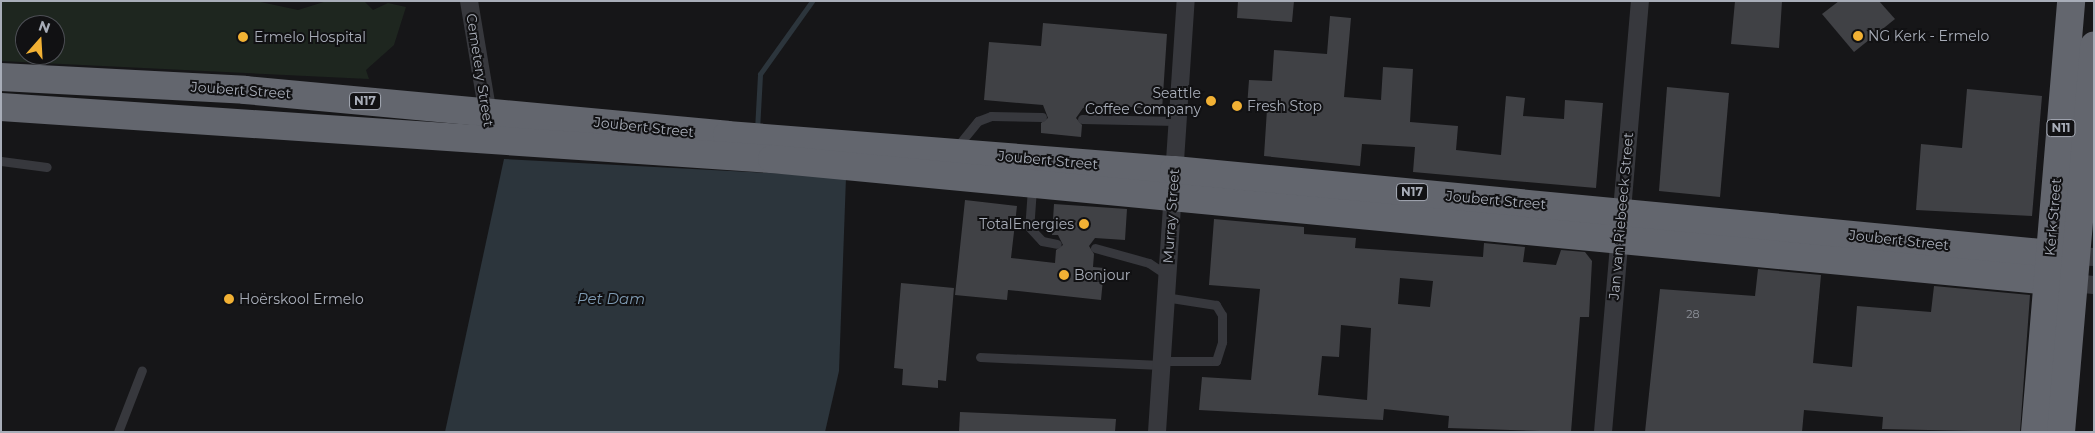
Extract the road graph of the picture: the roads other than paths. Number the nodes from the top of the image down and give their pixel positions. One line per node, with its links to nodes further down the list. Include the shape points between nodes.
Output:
1 (469, 1): 8 (street, Cemetery Street)
2 (1186, 1): 11 (street, Murray Street)
3 (1640, 1): 21 (street, Jan van Riebeeck Street)
4 (2071, 1): 25 (highway, Kerk Street / N11)
5 (2094, 45): 25 (highway, Kerk Street / N11)
6 (1, 77): 8 (highway, Joubert Street / N17, via 245,90)
7 (1, 107): 12 (highway, Joubert Street / N17)
8 (489, 112): 12 (street, Cemetery Street); 13 (highway, Joubert Street / N17)
9 (1042, 116): 15 (lane, via 991,116 978,122)
10 (1082, 119): 11 (lane)
11 (1176, 120): 18 (street, Murray Street)
12 (490, 140): 13 (highway, Joubert Street / N17)
13 (725, 145): 14 (highway, Joubert Street / N17)
14 (773, 148): 15 (highway, Joubert Street / N17); 19 (highway, Joubert Street / N17)
15 (953, 152): 18 (highway, Joubert Street / N17)
16 (1, 161): 17 (lane)
17 (47, 166)
18 (1174, 170): 20 (street, Murray Street); 21 (highway, Joubert Street / N17)
19 (1032, 185): 20 (highway, Joubert Street / N17); 23 (lane, via 1029,227 1042,240)
20 (1171, 199): 22 (highway, Joubert Street / N17); 26 (street, Murray Street)
21 (1620, 212): 22 (street, Jan van Riebeeck Street); 25 (highway, Joubert Street / N17)
22 (1619, 241): 25 (highway, Joubert Street / N17); 33 (street, Jan van Riebeeck Street)
23 (1057, 244)
24 (1095, 248): 26 (lane, via 1149,263)
25 (2072, 269): 34 (highway, Kerk Street / N11); 35 (highway, Kerk Street / N11)
26 (1167, 275): 27 (street, Murray Street)
27 (1166, 297): 29 (street, Murray Street); 29 (lane, via 1216,305 1222,315 1222,342 1216,361)
28 (980, 357): 29 (lane)
29 (1162, 363): 32 (street, Murray Street)
30 (142, 370): 31 (lane)
31 (118, 432)
32 (1157, 432)
33 (1603, 432)
34 (2035, 432)
35 (2061, 432)

